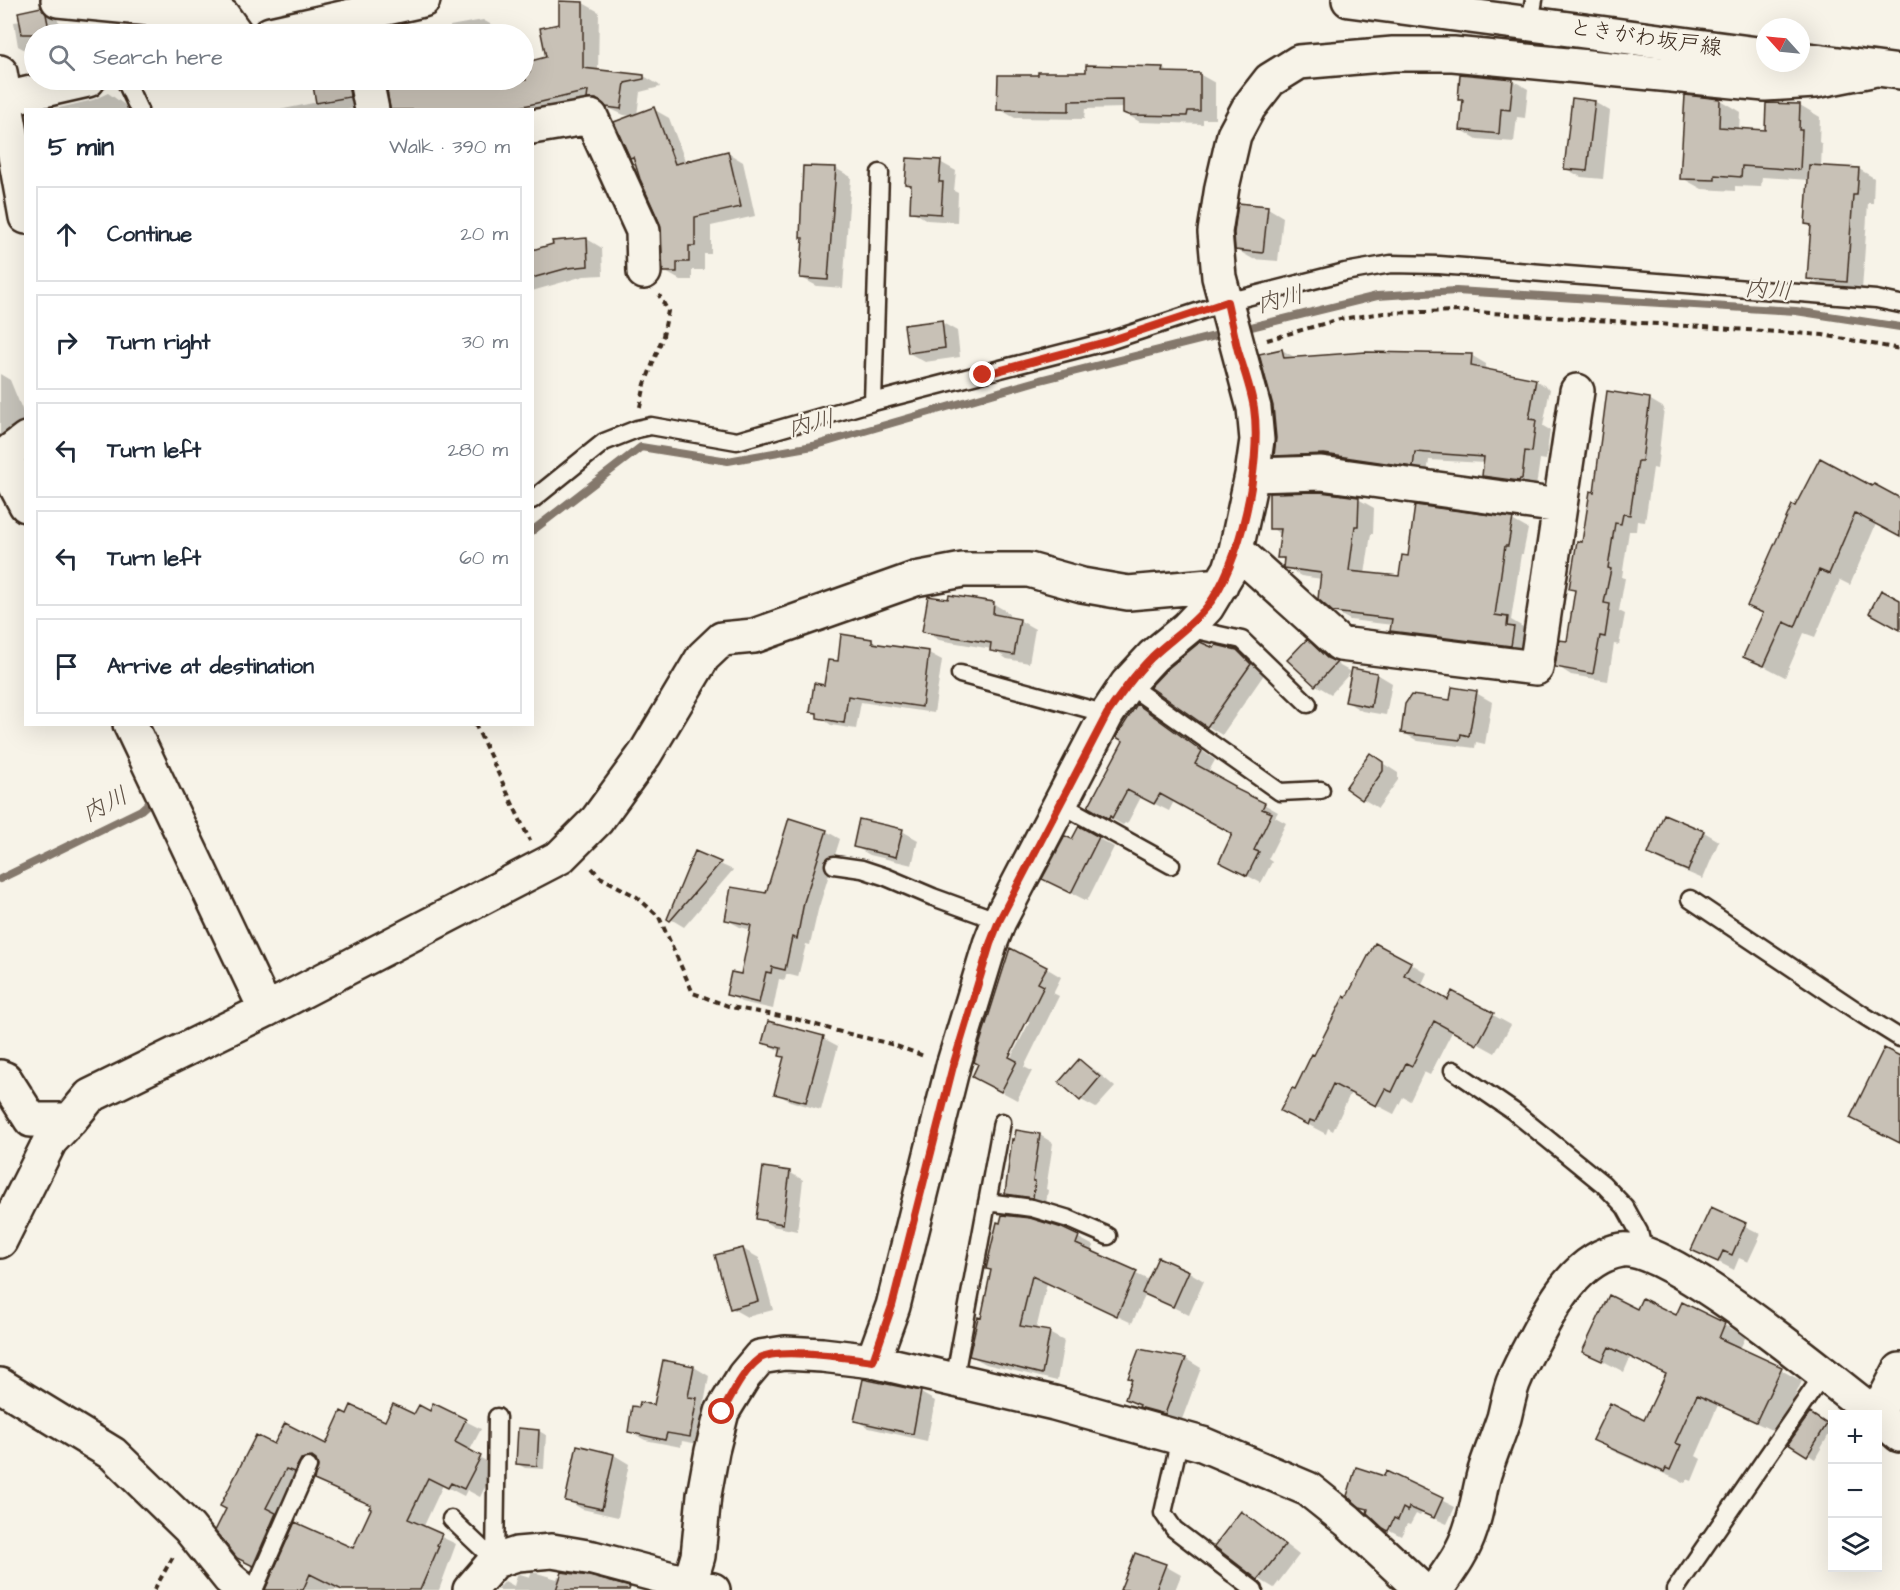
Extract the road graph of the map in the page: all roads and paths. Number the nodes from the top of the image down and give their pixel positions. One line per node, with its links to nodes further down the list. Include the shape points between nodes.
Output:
1 (58, 0): 5 (street, via 223,16)
2 (423, 0): 6 (street)
3 (1348, 0): 4 (street, ときがわ坂戸線)
4 (1532, 11): 7 (street, ときがわ坂戸線)
5 (229, 24)
6 (358, 24)
7 (1756, 52)
8 (1810, 60): 9 (street)
9 (1887, 71): 20 (street, via 1765,84 1453,54 1393,54 1299,62 1270,80 1234,135 1215,232 1219,277)
10 (24, 87): 11 (street)
11 (1, 90): 18 (street)
12 (130, 90): 14 (lane)
13 (368, 90): 15 (street)
14 (138, 108)
15 (372, 108)
16 (534, 127): 19 (street, via 591,117 643,231)
17 (880, 173): 25 (lane)
18 (24, 207)
19 (644, 272): 26 (path, via 668,311 645,384)
20 (1227, 302): 21 (lane, via 1346,272 1400,264 1876,299); 22 (street); 25 (lane, via 1109,341)
21 (1900, 304)
22 (1238, 349): 23 (path, via 1340,319 1384,313 1461,311 1823,335); 28 (street, via 1254,408 1257,440)
23 (1900, 349)
24 (1577, 391): 31 (street)
25 (873, 402): 26 (lane, via 737,441 651,426)
26 (637, 429): 29 (lane, via 604,442)
27 (24, 441): 30 (street, via 9,452 9,473)
28 (1252, 475): 31 (street, via 1321,473); 32 (street)
29 (534, 498)
30 (24, 501)
31 (1560, 506): 32 (street, via 1536,668 1340,644)
32 (1236, 550): 33 (street)
33 (1221, 585): 34 (street); 43 (street, via 1128,593 1029,570 963,570 915,579 754,636 722,639 703,657 645,754 597,820)
34 (1187, 628): 36 (street); 37 (lane, via 1242,640)
35 (960, 674): 38 (lane)
36 (1127, 684): 38 (street); 41 (lane, via 1280,792)
37 (1308, 704)
38 (1107, 714): 42 (street)
39 (131, 726): 49 (street)
40 (476, 726): 46 (path)
41 (1322, 790)
42 (1059, 803): 45 (lane); 48 (street)
43 (572, 846): 46 (street); 51 (path, via 600,877 637,897 659,917 693,993 731,1007 796,1018 891,1044)
44 (834, 865): 48 (lane, via 886,877)
45 (1171, 865)
46 (542, 866): 49 (street)
47 (1690, 899): 50 (lane)
48 (999, 921): 51 (street)
49 (266, 1010): 54 (street, via 90,1096)
50 (1900, 1038)
51 (953, 1066): 60 (street, via 892,1306)
52 (1453, 1070): 59 (lane, via 1513,1111 1603,1184 1625,1207 1639,1232)
53 (0, 1077): 54 (street, via 31,1120)
54 (70, 1120): 58 (street, via 50,1141)
55 (1002, 1122): 56 (lane)
56 (987, 1202): 57 (lane, via 1032,1208); 63 (lane)
57 (1108, 1236)
58 (0, 1241)
59 (1644, 1252): 62 (street, via 1743,1311); 80 (street, via 1623,1250 1597,1259 1565,1288 1552,1307 1514,1382 1470,1532 1456,1562)
60 (873, 1361): 63 (street); 74 (street, via 785,1353 760,1357 744,1376 722,1412 712,1451 704,1495)
61 (1900, 1370): 66 (street)
62 (1823, 1375): 65 (street); 81 (lane)
63 (954, 1381): 70 (street)
64 (0, 1385): 75 (street, via 113,1454 189,1528)
65 (1870, 1410)
66 (1880, 1410)
67 (497, 1417): 73 (lane)
68 (1882, 1419): 69 (street)
69 (1900, 1435)
70 (1180, 1438): 78 (lane, via 1163,1513 1174,1529); 79 (street, via 1308,1490 1348,1521)
71 (308, 1467): 76 (lane)
72 (451, 1518): 73 (lane)
73 (495, 1560): 74 (street, via 552,1551); 77 (street)
74 (697, 1588)
75 (243, 1590)
76 (254, 1590)
77 (470, 1590)
78 (1254, 1590)
79 (1422, 1590)
80 (1436, 1590)
81 (1675, 1590)

